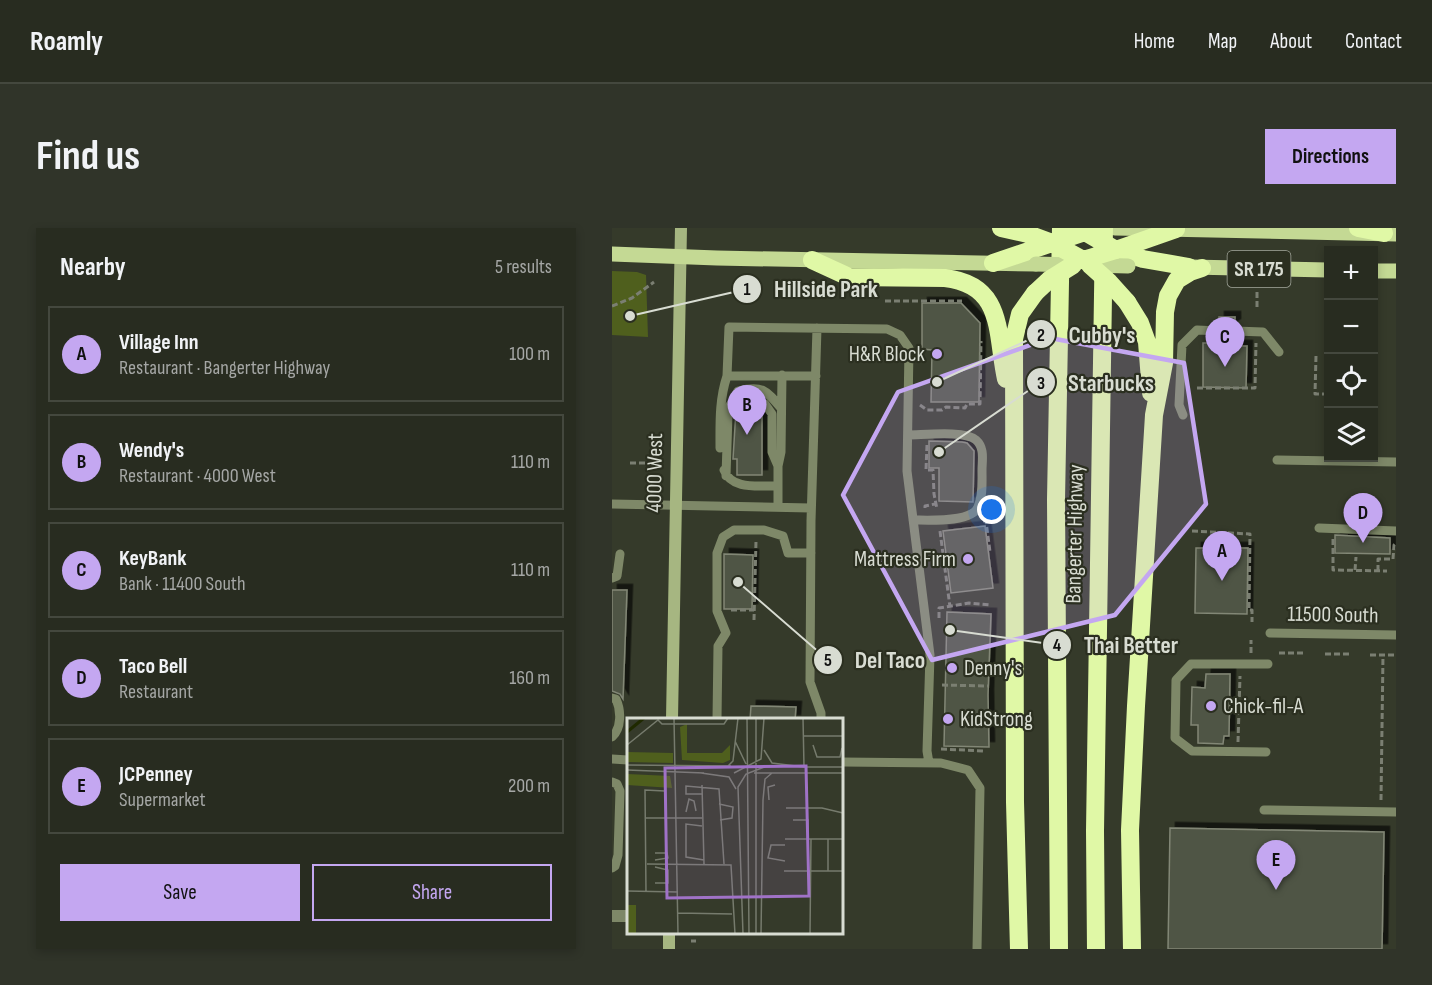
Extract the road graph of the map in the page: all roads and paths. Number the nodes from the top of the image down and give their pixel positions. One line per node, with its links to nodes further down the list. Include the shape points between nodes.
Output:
1 (681, 228): 12 (main road, 4000 West)
2 (1001, 228): 9 (highway)
3 (1104, 228): 125 (highway, Bangerter Highway)
4 (1115, 228): 10 (main road)
5 (1358, 228): 8 (highway)
6 (1086, 229): 9 (highway, bridge); 10 (highway, bridge)
7 (1176, 229): 8 (main road, SR 175); 10 (highway)
8 (1388, 232)
9 (1050, 236): 13 (highway); 16 (highway, bridge); 124 (highway, Bangerter Highway)
10 (1125, 249): 16 (highway, bridge); 17 (highway, via 1159,263)
11 (612, 254): 12 (main road)
12 (680, 257): 14 (main road); 59 (main road, 4000 West)
13 (1028, 259): 15 (highway); 16 (main road, bridge)
14 (812, 260): 15 (main road); 47 (highway, via 849,277 957,280 977,289 998,320)
15 (993, 263)
16 (1082, 263): 45 (highway, bridge, via 1109,282 1140,323 1147,342); 47 (highway, bridge, via 1035,292 1020,314)
17 (1196, 268): 18 (main road, SR 175); 45 (highway, via 1177,280 1168,297 1164,363)
18 (1324, 270)
19 (1378, 271): 20 (main road)
20 (1396, 271)
21 (654, 282): 26 (path)
22 (1257, 290): 27 (path)
23 (906, 291): 25 (path)
24 (885, 301): 25 (path)
25 (905, 301): 28 (path, via 963,301)
26 (612, 306)
27 (1257, 307)
28 (969, 308)
29 (817, 328): 37 (lane, via 729,327); 38 (lane); 49 (lane, via 886,329 900,335 909,348)
30 (982, 331): 44 (path, via 980,404)
31 (1219, 331): 46 (lane, via 1197,330 1182,345 1179,405)
32 (1235, 331): 34 (lane, via 1263,332)
33 (1256, 344): 39 (path, via 1255,388)
34 (1279, 352)
35 (1316, 356): 40 (path, via 1315,394)
36 (782, 375): 37 (lane); 38 (lane); 43 (lane)
37 (728, 376): 56 (lane, via 720,409 720,462)
38 (816, 376): 61 (lane)
39 (1197, 388)
40 (1324, 394)
41 (919, 404): 44 (path)
42 (730, 405): 43 (lane, via 738,391 754,387 769,394); 55 (lane, via 740,399 765,404 772,414 772,452); 56 (lane)
43 (781, 408): 55 (lane)
44 (932, 410): 48 (path)
45 (1154, 415): 126 (highway, via 1131,818)
46 (1183, 415)
47 (1014, 418): 123 (highway)
48 (932, 420)
49 (908, 435): 63 (lane, via 907,471); 63 (lane, via 966,435 983,448 978,510 969,516)
50 (927, 440): 62 (path, via 927,470 933,470 936,509)
51 (1277, 460): 52 (lane)
52 (1396, 462)
53 (630, 463): 54 (path)
54 (647, 464)
55 (778, 466): 57 (lane)
56 (726, 476): 57 (lane, via 734,483)
57 (778, 486): 60 (lane)
58 (612, 504): 59 (lane)
59 (676, 505): 60 (lane); 103 (main road, 4000 West)
60 (778, 507): 61 (lane)
61 (811, 508): 73 (lane)
62 (947, 509)
63 (913, 520): 114 (lane, via 930,655)
64 (975, 522): 72 (path, via 986,521)
65 (940, 526): 81 (path)
66 (1319, 528): 68 (lane)
67 (1192, 531): 86 (path, via 1250,534)
68 (1396, 531)
69 (1334, 533): 76 (path, via 1333,570)
70 (762, 540): 83 (path, via 755,541)
71 (1396, 543): 77 (path, via 1393,559 1378,559)
72 (990, 552)
73 (811, 553): 104 (lane, via 788,553 783,536 764,530 734,530 723,537 717,553 717,611 726,633 718,646); 105 (lane, via 810,682)
74 (621, 554): 79 (lane, via 617,576)
75 (1356, 557): 76 (path)
76 (1355, 570): 77 (path)
77 (1378, 571): 78 (path)
78 (1387, 571)
79 (612, 578)
80 (992, 605): 81 (path)
81 (950, 606): 85 (path, via 939,608)
82 (731, 610): 83 (path)
83 (754, 610): 84 (path)
84 (754, 620)
85 (940, 620)
86 (1252, 622)
87 (1270, 633): 88 (lane, 11500 South)
88 (1396, 635)
89 (1251, 640): 96 (path)
90 (1279, 653): 91 (path)
91 (1304, 653)
92 (1325, 654): 93 (path)
93 (1350, 654)
94 (1370, 655): 95 (path)
95 (1383, 655): 97 (path); 116 (path)
96 (1251, 656)
97 (1396, 656)
98 (1268, 664): 110 (lane, via 1191,664 1176,680 1175,738 1192,751)
99 (1240, 669): 107 (path)
100 (940, 685): 101 (path)
101 (988, 686)
102 (612, 698): 106 (lane, via 619,705 619,726)
103 (672, 718)
104 (717, 718)
105 (821, 718)
106 (612, 737)
107 (1238, 743)
108 (938, 749): 109 (path)
109 (985, 751)
110 (1266, 752)
111 (612, 759): 112 (lane)
112 (627, 760)
113 (843, 762): 114 (lane)
114 (929, 763): 122 (lane, via 968,770 980,788)
115 (612, 782): 119 (lane, via 618,784 620,791 618,855)
116 (1381, 800)
117 (1264, 810): 118 (lane)
118 (1396, 812)
119 (612, 868)
120 (691, 941): 121 (path)
121 (696, 941)
122 (976, 949)
123 (1019, 949)
124 (1059, 949)
125 (1096, 949)
126 (1132, 949)

